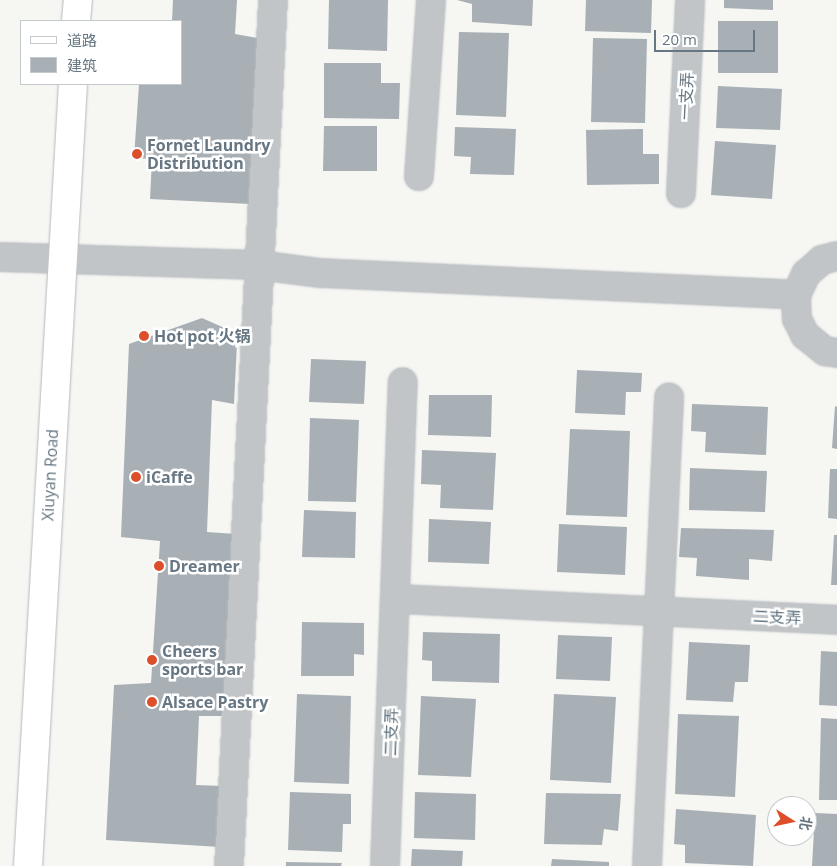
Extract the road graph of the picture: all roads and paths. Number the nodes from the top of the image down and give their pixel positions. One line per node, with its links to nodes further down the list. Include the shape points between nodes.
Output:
1 (78, 0): 5 (main road)
2 (273, 0): 12 (street)
3 (431, 0): 7 (street)
4 (690, 0): 8 (street, 一支弄)
5 (76, 20)
6 (73, 85): 11 (main road, Xiuyan Road)
7 (420, 176)
8 (681, 193)
9 (837, 256): 13 (street, via 822,260 806,274)
10 (0, 257): 11 (street)
11 (62, 260): 12 (street); 20 (main road, Xiuyan Road)
12 (258, 265): 13 (street, via 320,273); 21 (street)
13 (796, 295): 14 (street, via 798,319 806,335 825,351)
14 (837, 353)
15 (403, 382): 17 (street, 二支弄)
16 (669, 398): 18 (street)
17 (397, 599): 18 (street, 二支弄); 22 (street, 二支弄)
18 (658, 610): 19 (street, 二支弄); 23 (street)
19 (837, 620)
20 (28, 866)
21 (229, 866)
22 (385, 866)
23 (647, 866)

